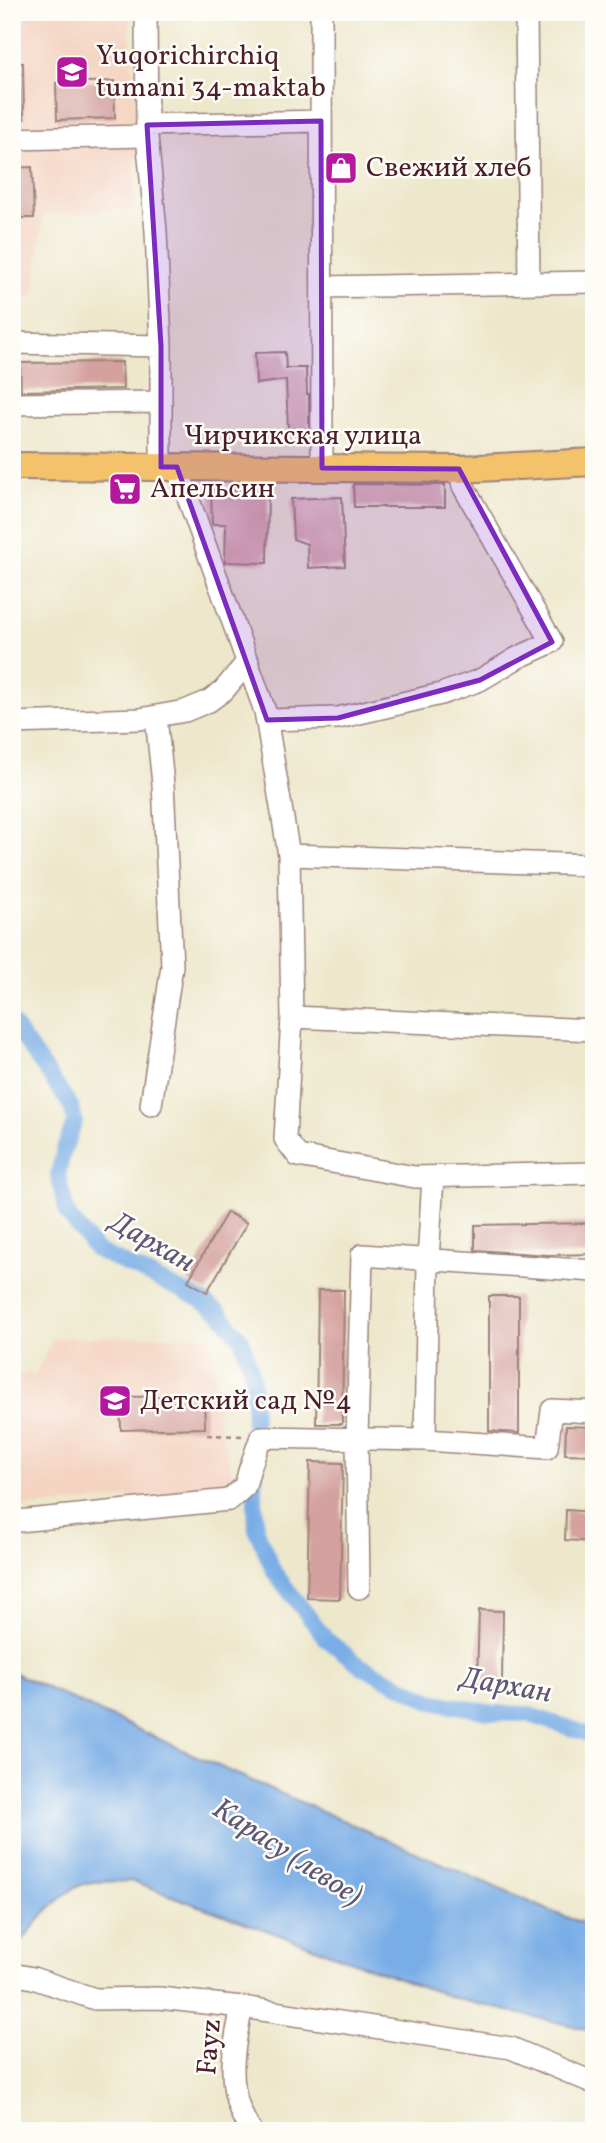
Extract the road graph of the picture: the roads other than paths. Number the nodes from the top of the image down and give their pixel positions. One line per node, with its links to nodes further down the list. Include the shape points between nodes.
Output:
1 (146, 12): 5 (street)
2 (321, 12): 4 (street)
3 (526, 12): 8 (street)
4 (321, 121): 5 (street); 9 (street)
5 (147, 131): 6 (street); 11 (street)
6 (12, 139)
7 (594, 282): 8 (street)
8 (528, 283): 9 (street)
9 (322, 287): 17 (street)
10 (12, 343): 11 (street)
11 (161, 346): 12 (street)
12 (161, 402): 13 (street); 16 (street)
13 (12, 404)
14 (594, 462): 18 (main road, Чирчикская улица)
15 (12, 466): 16 (main road, Чирчикская улица)
16 (169, 467): 17 (main road, Чирчикская улица); 19 (street)
17 (322, 468): 18 (main road, Чирчикская улица)
18 (458, 469): 21 (street, via 463,486 552,642 480,680 441,694 338,718)
19 (248, 661): 20 (street, via 209,701); 21 (street)
20 (156, 718): 22 (street); 27 (street, via 172,966)
21 (267, 720): 23 (street)
22 (12, 723)
23 (289, 855): 24 (street); 25 (street)
24 (594, 865)
25 (292, 1017): 26 (street); 29 (street, via 285,1139 298,1156)
26 (594, 1030)
27 (151, 1105)
28 (594, 1173): 29 (street)
29 (430, 1177): 30 (street)
30 (428, 1261): 31 (street); 33 (street, via 362,1255); 34 (street)
31 (594, 1271)
32 (594, 1412): 34 (street, via 552,1410 547,1448)
33 (357, 1438): 34 (street); 35 (street, via 261,1437 246,1486 229,1500 19,1521); 36 (street)
34 (425, 1440)
35 (12, 1518)
36 (359, 1588)
37 (22, 1976): 38 (street, via 95,1999 159,1998)
38 (242, 2007): 39 (street, via 512,2048); 40 (street, Fayz, via 233,2049 233,2083)
39 (594, 2083)
40 (250, 2131)

